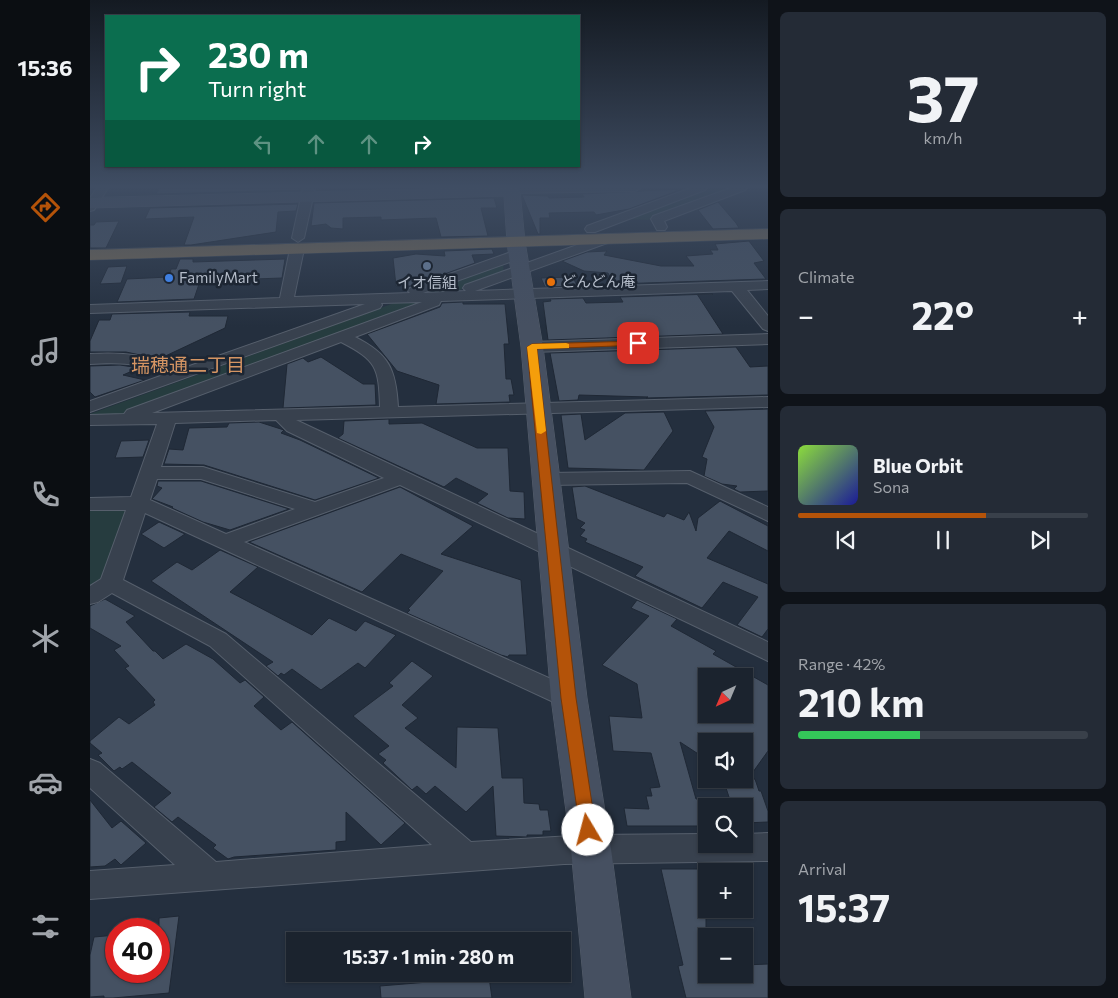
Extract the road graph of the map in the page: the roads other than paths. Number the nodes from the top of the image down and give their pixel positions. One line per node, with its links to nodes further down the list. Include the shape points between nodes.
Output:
1 (300, 235): 5 (street)
2 (516, 235): 8 (street)
3 (596, 235): 8 (highway)
4 (596, 235): 8 (street)
5 (298, 244): 6 (highway); 7 (highway); 8 (highway); 13 (street)
6 (90, 245)
7 (90, 255)
8 (519, 258): 10 (street); 11 (street); 11 (street); 12 (street); 18 (street)
9 (768, 285): 10 (street)
10 (736, 286): 15 (street)
11 (450, 296): 12 (street); 16 (street)
12 (396, 298): 13 (street); 20 (street)
13 (286, 303): 14 (street)
14 (90, 309)
15 (768, 326)
16 (341, 336): 24 (street, via 378,358 386,370); 27 (street)
17 (768, 339): 18 (street)
18 (532, 347): 23 (street)
19 (90, 359): 20 (street, via 120,357 148,360)
20 (180, 374): 22 (street)
21 (768, 402): 23 (street)
22 (90, 407)
23 (538, 408): 24 (street); 32 (street)
24 (389, 411): 25 (street)
25 (279, 414): 26 (street); 31 (street, via 293,427)
26 (168, 418): 27 (street); 30 (street)
27 (119, 419): 28 (street); 29 (street)
28 (90, 420)
29 (90, 430)
30 (150, 473): 35 (street); 37 (street, via 203,473)
31 (402, 478): 37 (street); 40 (street)
32 (547, 479): 34 (street, via 690,477); 40 (street)
33 (768, 500): 34 (street)
34 (742, 502): 38 (street)
35 (140, 503): 36 (street); 39 (street); 41 (street)
36 (90, 504)
37 (315, 509): 39 (street)
38 (768, 515)
39 (226, 541): 43 (street)
40 (554, 549): 42 (street); 43 (street)
41 (100, 589): 47 (street, via 218,640)
42 (768, 652)
43 (569, 698): 46 (street)
44 (90, 771): 48 (street)
45 (768, 847): 46 (street)
46 (591, 849): 47 (street); 50 (street)
47 (466, 856): 48 (street)
48 (211, 877): 49 (street)
49 (90, 885)
50 (608, 998)

